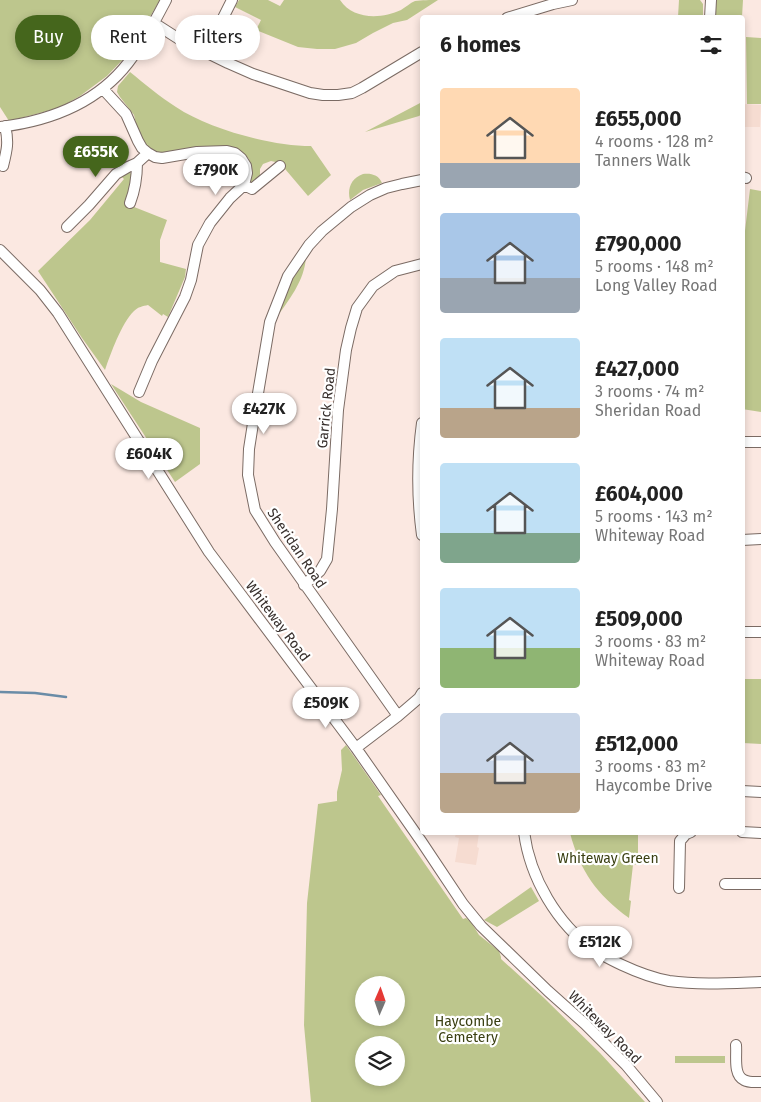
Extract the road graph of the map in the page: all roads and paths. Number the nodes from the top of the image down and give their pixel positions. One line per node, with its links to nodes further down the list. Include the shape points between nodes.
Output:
1 (166, 0): 5 (street)
2 (232, 0): 6 (street)
3 (572, 0): 7 (street)
4 (711, 0): 8 (street)
5 (158, 15)
6 (224, 15)
7 (517, 15)
8 (710, 15)
9 (420, 53): 11 (street, via 362,88 338,96 310,93)
10 (130, 60): 12 (street)
11 (222, 60)
12 (103, 89): 13 (street, via 52,116); 14 (street, via 126,114 138,141)
13 (2, 127): 17 (street, via 8,143)
14 (148, 153): 15 (street); 19 (street, via 162,158 197,152 235,153 246,166)
15 (137, 164): 20 (street, via 136,186); 21 (street, via 116,174)
16 (280, 166): 19 (street, via 252,189)
17 (1, 168)
18 (420, 180): 31 (street, Sheridan Road, via 370,195 322,231 288,276 270,322 248,475 255,510)
19 (244, 185): 24 (street, via 210,223 198,245 185,297 149,360)
20 (130, 204)
21 (66, 228)
22 (0, 250): 36 (street, Whiteway Road, via 58,312 215,560)
23 (420, 265): 31 (street, Garrick Road, via 395,271 373,286 357,308 346,350 338,410 327,559 320,571)
24 (139, 392)
25 (745, 442): 26 (street)
26 (761, 442)
27 (420, 448): 28 (street)
28 (420, 475)
29 (761, 539): 30 (street)
30 (745, 540)
31 (304, 585): 35 (street, Sheridan Road)
32 (745, 632): 33 (street)
33 (761, 632)
34 (420, 696): 35 (street)
35 (398, 716): 36 (street)
36 (356, 748): 49 (street, Whiteway Road, via 481,926 585,1024)
37 (745, 791): 38 (street)
38 (761, 792)
39 (745, 832): 40 (street)
40 (761, 833)
41 (525, 835): 46 (street, via 539,884 554,909 596,951 654,978 690,983)
42 (685, 835): 45 (street, via 680,841)
43 (761, 884): 44 (street)
44 (731, 887)
45 (679, 888)
46 (761, 982)
47 (736, 1045): 48 (street, via 736,1071 739,1076 745,1081)
48 (761, 1082)
49 (657, 1102)

